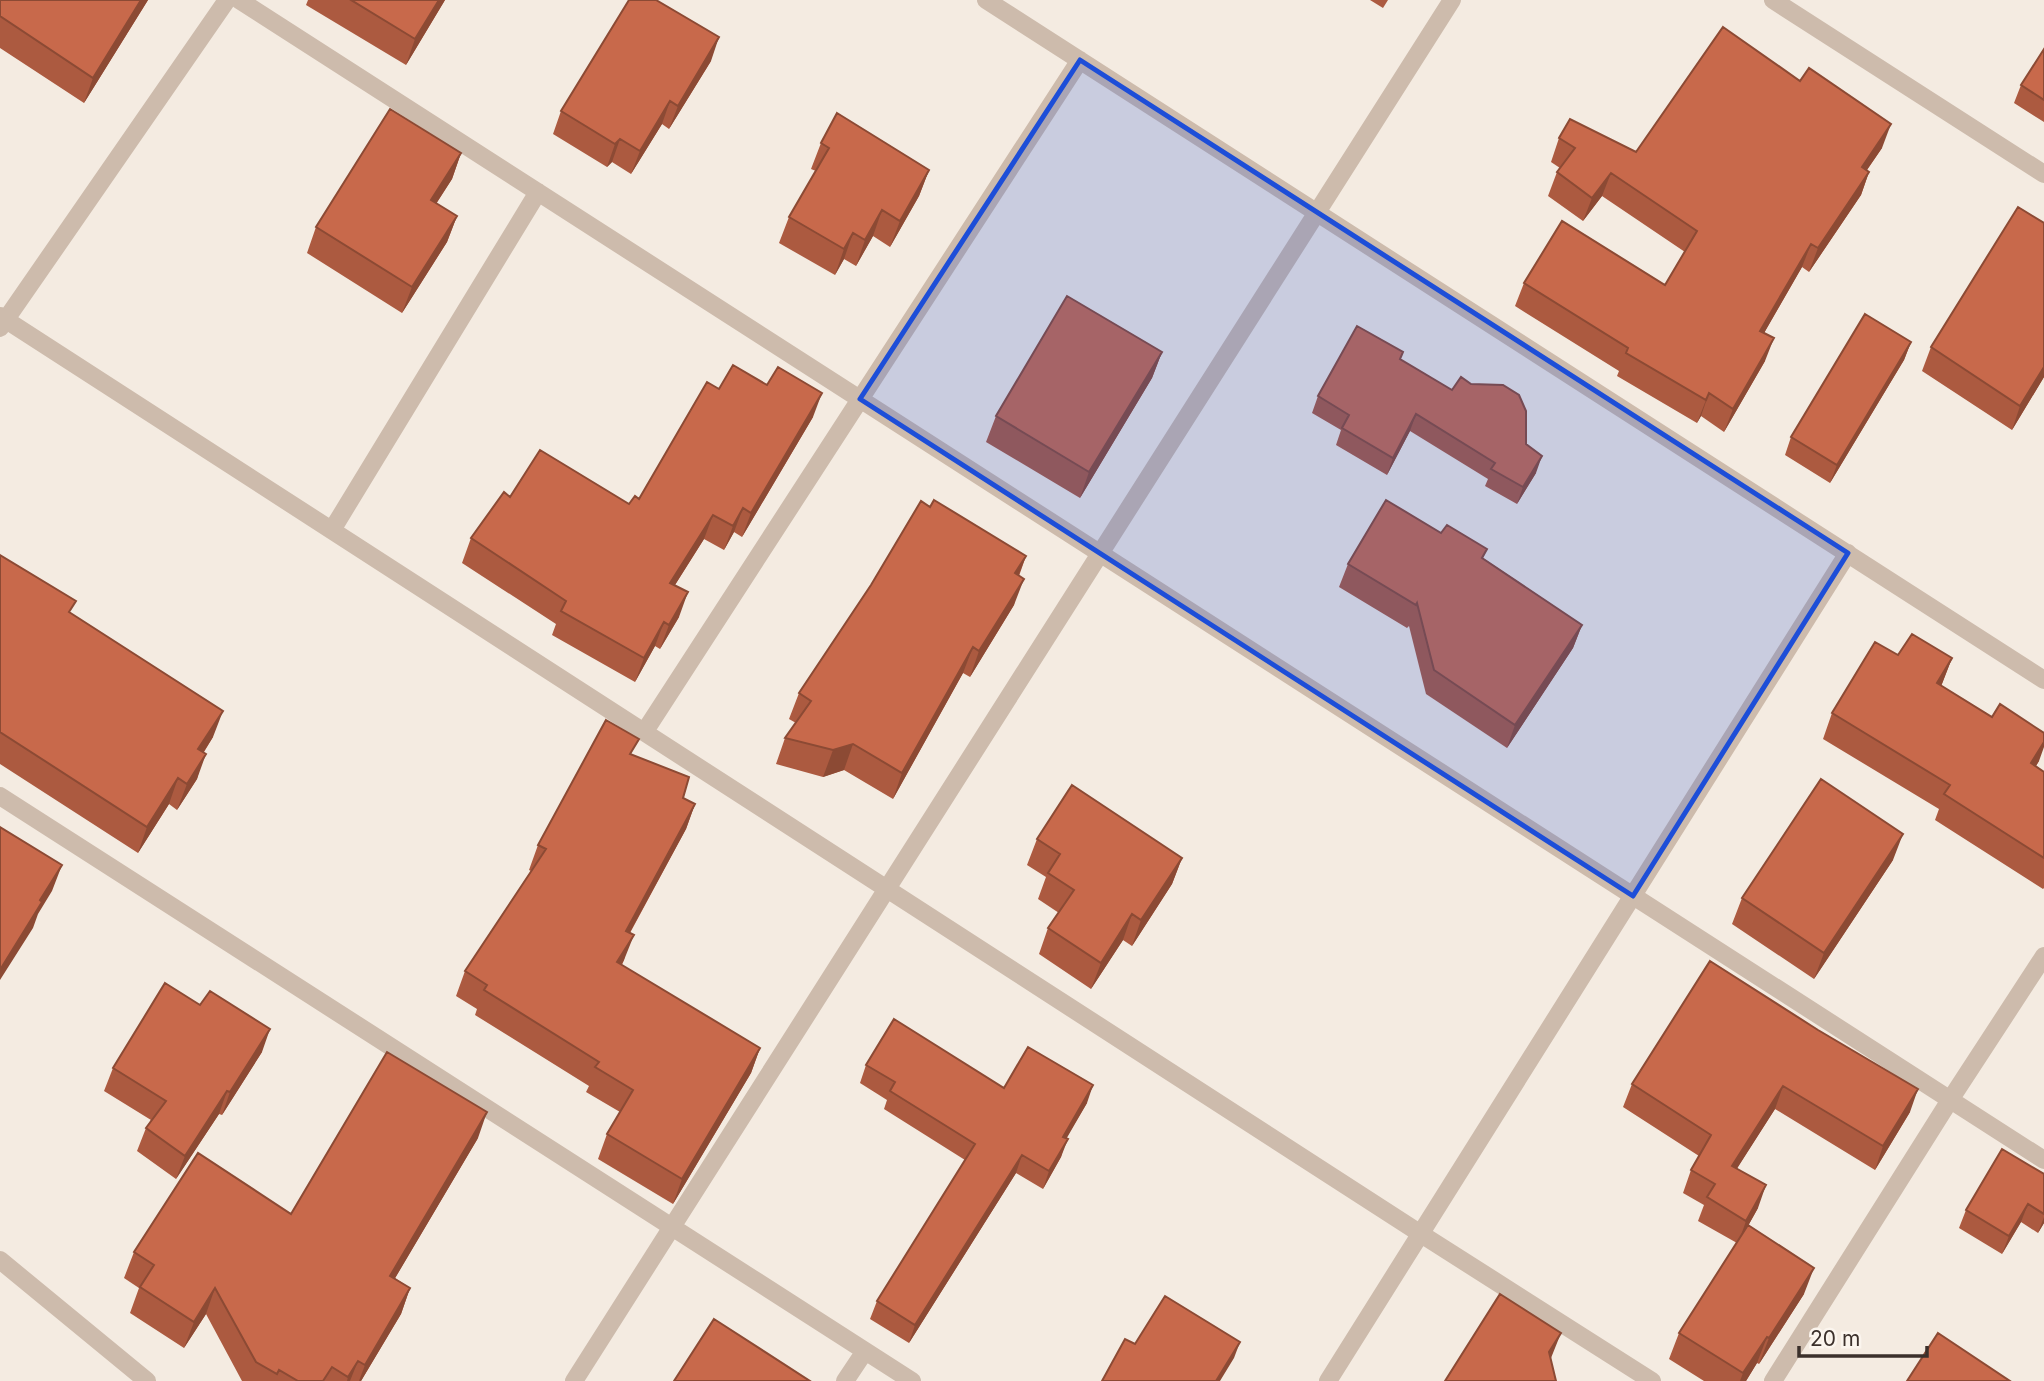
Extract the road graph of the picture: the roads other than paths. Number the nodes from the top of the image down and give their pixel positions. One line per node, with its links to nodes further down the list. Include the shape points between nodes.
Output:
1 (227, 0): 10 (street)
2 (239, 0): 8 (street)
3 (986, 0): 6 (street)
4 (1452, 0): 9 (street)
5 (1773, 0): 7 (street)
6 (1080, 61): 9 (street); 11 (street)
7 (2044, 174)
8 (538, 192): 11 (street); 12 (street)
9 (1317, 212): 13 (street); 14 (street)
10 (2, 321): 12 (street)
11 (860, 399): 13 (street); 16 (street)
12 (332, 530): 16 (street)
13 (1100, 554): 18 (street); 19 (street)
14 (1848, 554): 15 (street); 19 (street)
15 (2044, 680)
16 (645, 731): 18 (street)
17 (0, 796): 23 (street)
18 (887, 889): 23 (street); 24 (street)
19 (1633, 896): 21 (street); 24 (street)
20 (2044, 956): 21 (street)
21 (1950, 1100): 22 (street); 33 (street)
22 (2044, 1160)
23 (671, 1227): 26 (street); 28 (street)
24 (1420, 1234): 31 (street); 32 (street)
25 (0, 1260): 27 (street)
26 (865, 1351): 29 (street); 30 (street)
27 (147, 1381)
28 (574, 1381)
29 (845, 1381)
30 (912, 1381)
31 (1328, 1381)
32 (1652, 1381)
33 (1773, 1381)

